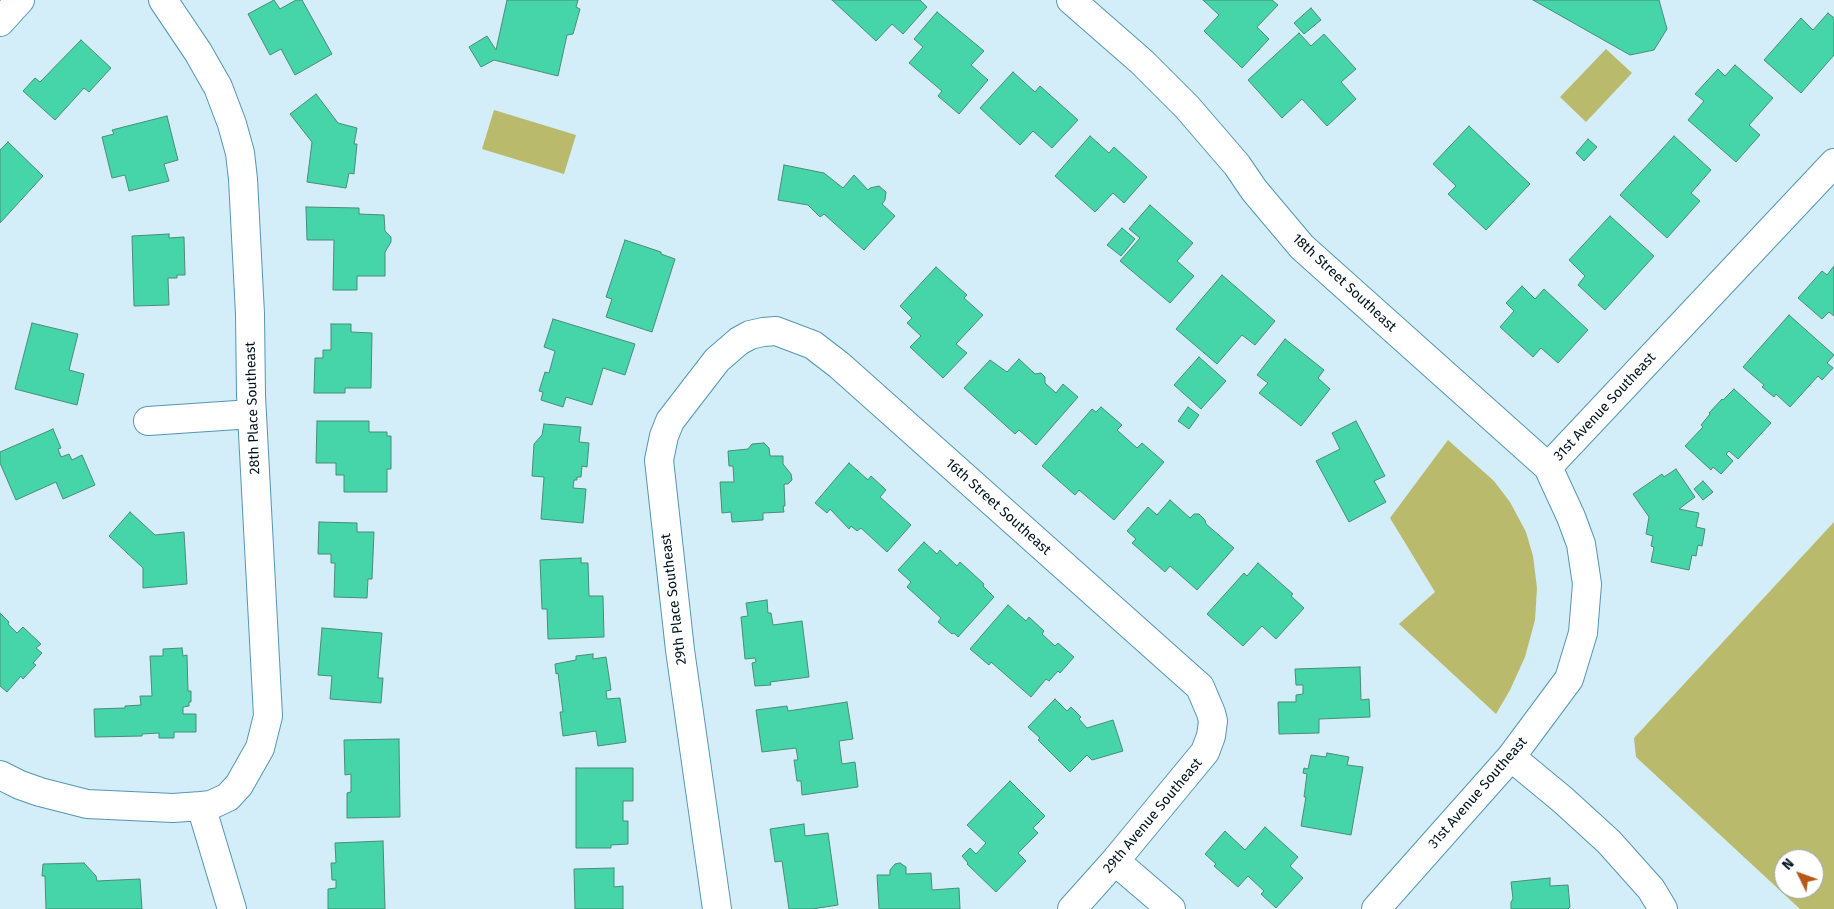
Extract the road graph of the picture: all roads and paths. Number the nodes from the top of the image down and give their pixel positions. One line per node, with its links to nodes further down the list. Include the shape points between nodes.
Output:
1 (20, 0): 4 (street)
2 (163, 0): 7 (street, 28th Place Southeast, via 218,87 240,153 250,314)
3 (1071, 0): 9 (street, 18th Street Southeast, via 1188,106 1302,247)
4 (0, 22)
5 (1834, 163): 9 (street, 31st Avenue Southeast)
6 (763, 332): 10 (street, 16th Street Southeast, via 776,331 813,345 839,365 1200,687); 16 (street, 29th Place Southeast, via 739,341 717,360 670,421 659,460 680,650)
7 (252, 414): 8 (street); 13 (street, 28th Place Southeast, via 268,716 260,748 239,785 228,797 211,806)
8 (148, 421)
9 (1548, 468): 11 (street, 31st Avenue Southeast, via 1581,544 1587,584 1582,633 1569,679)
10 (1211, 713): 14 (street, 29th Avenue Southeast, via 1211,736 1205,752)
11 (1511, 757): 19 (street, 31st Avenue Southeast); 20 (street, via 1609,842 1651,889)
12 (0, 775): 13 (street, 28th Place Southeast, via 33,790 87,804 172,808)
13 (201, 806): 15 (street)
14 (1115, 861): 17 (street, 29th Avenue Southeast); 18 (street)
15 (232, 909)
16 (717, 909)
17 (1072, 909)
18 (1171, 909)
19 (1376, 909)
20 (1663, 909)

